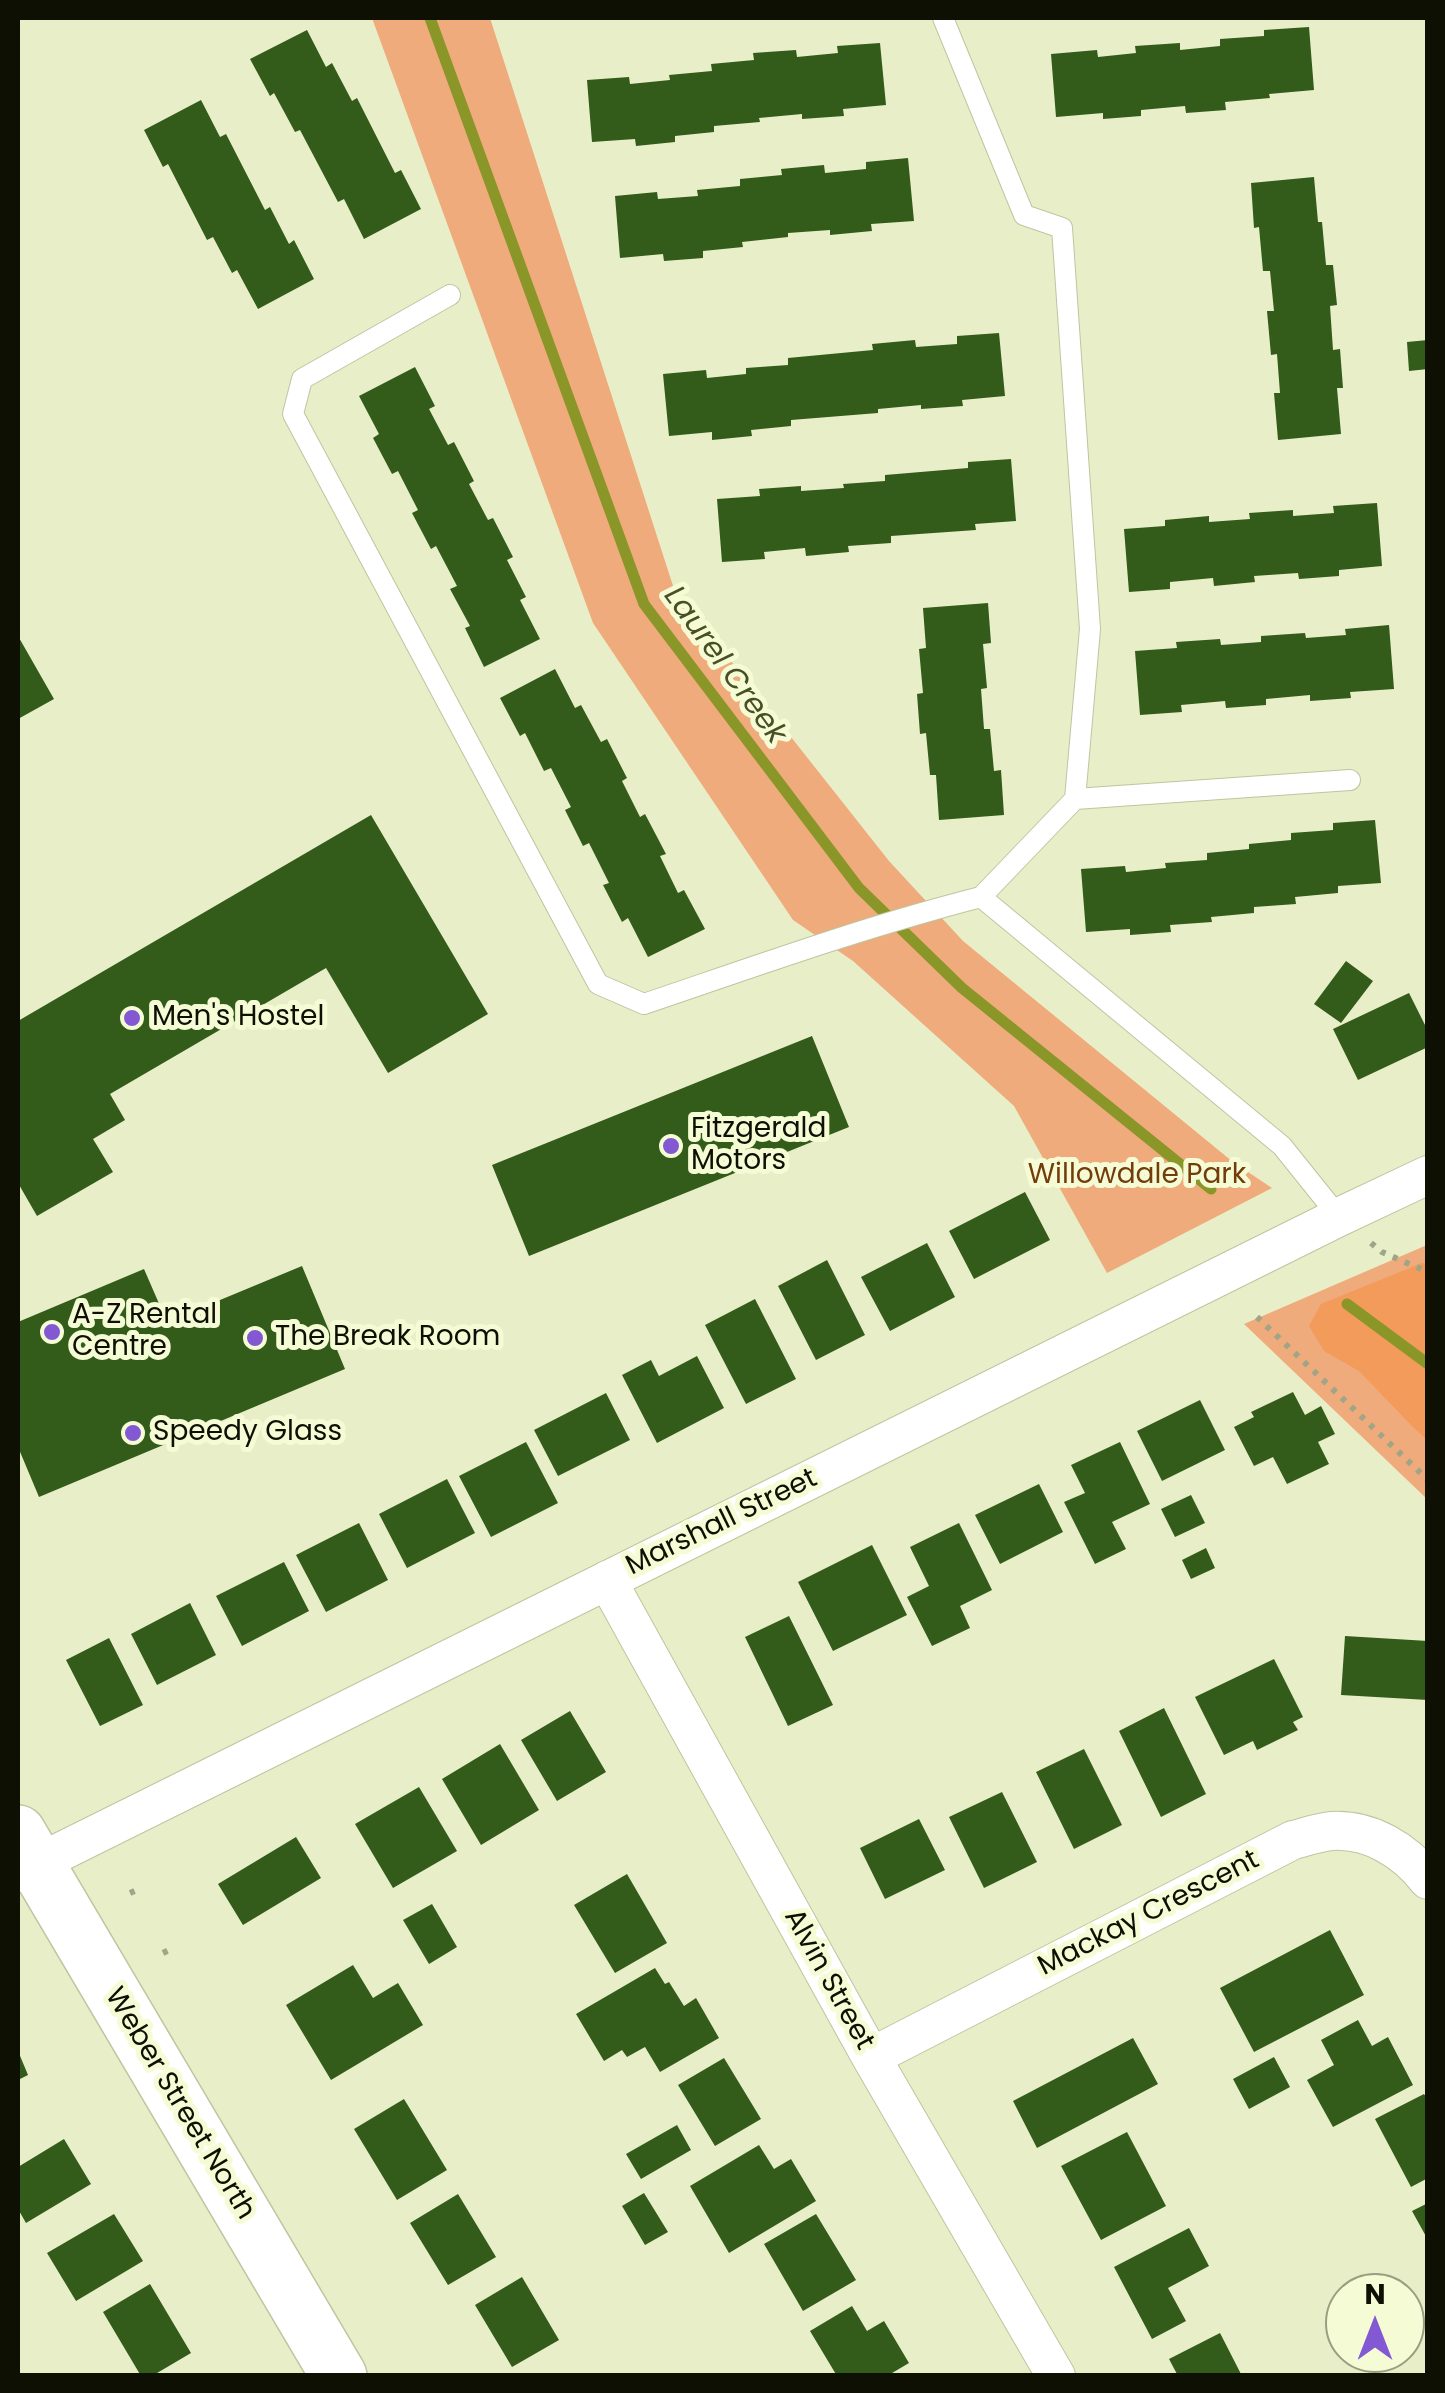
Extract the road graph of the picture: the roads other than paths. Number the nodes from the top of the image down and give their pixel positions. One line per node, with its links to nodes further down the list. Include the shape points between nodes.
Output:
1 (943, 18): 4 (lane, via 1024,215 1062,228 1090,629)
2 (450, 295): 5 (lane, via 302,379 293,414 598,984 644,1004)
3 (1350, 780): 4 (lane)
4 (1075, 799): 5 (lane)
5 (980, 897): 7 (lane, via 1282,1146)
6 (1428, 1175): 7 (street, Marshall Street)
7 (1339, 1217): 8 (street, Marshall Street)
8 (607, 1580): 9 (street, Marshall Street); 11 (street, Alvin Street)
9 (24, 1856): 12 (main road, Weber Street North)
10 (1428, 1880): 11 (street, Mackay Crescent, via 1378,1838 1334,1831 1293,1840)
11 (870, 2058): 13 (street, Alvin Street)
12 (339, 2376)
13 (1056, 2376)

